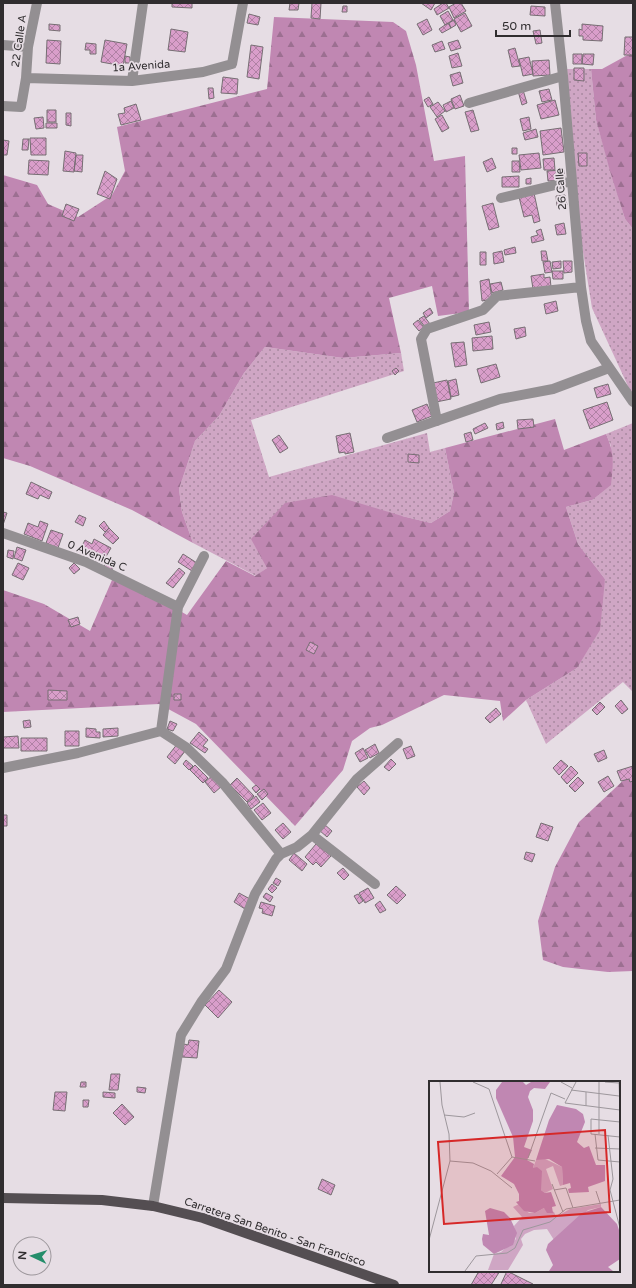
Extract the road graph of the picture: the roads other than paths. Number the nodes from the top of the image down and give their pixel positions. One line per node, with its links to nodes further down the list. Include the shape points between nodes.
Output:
1 (37, 3): 6 (street, 22 Calle A)
2 (143, 3): 9 (street)
3 (243, 3): 9 (street, 1a Avenida, via 232,64 203,72)
4 (555, 3): 7 (street, 26 Calle)
5 (3, 45): 6 (street)
6 (28, 47): 8 (street, 22 Calle A)
7 (563, 76): 10 (street); 12 (street, 26 Calle)
8 (26, 78): 9 (street, 1a Avenida); 11 (street, 22 Calle A, via 21,107)
9 (132, 81)
10 (469, 103)
11 (3, 106)
12 (572, 181): 13 (street); 14 (street, 26 Calle)
13 (500, 198)
14 (581, 287): 15 (street, 26 Calle, via 591,341); 17 (street, via 497,296 484,310 427,330 421,340)
15 (609, 368): 16 (street, 26 Calle); 17 (street, via 553,389 500,399)
16 (633, 402)
17 (436, 421): 18 (street)
18 (387, 438)
19 (3, 533): 21 (street, 0 Avenida C, via 86,562)
20 (204, 556): 21 (street)
21 (178, 607): 22 (street)
22 (161, 731): 24 (street); 26 (street, via 187,748 222,782)
23 (398, 743): 25 (street, via 357,779)
24 (3, 768)
25 (312, 835): 26 (street, via 297,847); 27 (street)
26 (281, 854): 29 (street, via 255,894 226,969 181,1035)
27 (375, 884)
28 (3, 1198): 29 (main road, Carretera San Benito - San Francisco, via 102,1200)
29 (153, 1206): 30 (main road, Carretera San Benito - San Francisco, via 203,1218)
30 (394, 1285)

